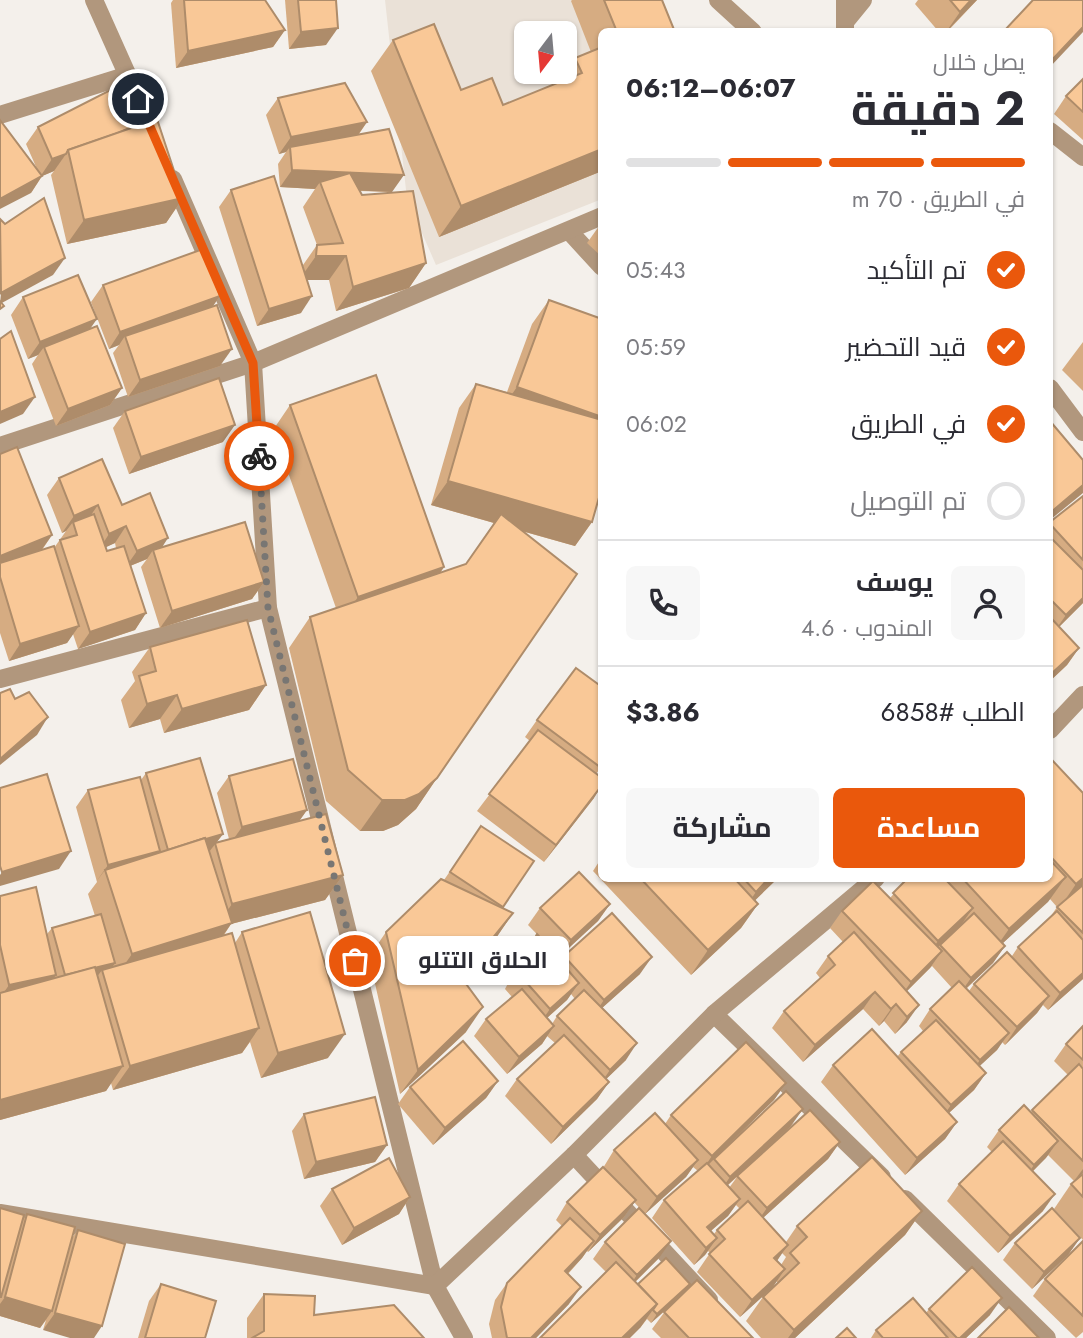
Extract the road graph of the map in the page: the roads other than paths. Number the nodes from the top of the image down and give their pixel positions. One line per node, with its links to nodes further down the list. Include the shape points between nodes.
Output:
1 (94, 0): 7 (street)
2 (718, 0): 6 (street)
3 (845, 0): 5 (street)
4 (863, 0): 5 (street)
5 (845, 27)
6 (749, 28)
7 (128, 75): 8 (street); 9 (street)
8 (0, 115)
9 (150, 125)
10 (1053, 133): 11 (street)
11 (1083, 157)
12 (166, 163): 16 (street)
13 (598, 218): 14 (street)
14 (569, 231): 15 (street); 16 (street)
15 (598, 263)
16 (253, 363): 19 (street); 20 (street)
17 (1053, 392): 18 (street)
18 (1083, 432)
19 (0, 446)
20 (268, 608): 21 (street); 28 (street)
21 (0, 680)
22 (1083, 695): 23 (street)
23 (1053, 727)
24 (871, 882): 25 (street)
25 (714, 1014): 26 (street); 31 (street)
26 (574, 1155): 28 (street); 29 (street)
27 (0, 1213): 28 (street)
28 (435, 1286): 30 (street)
29 (717, 1307)
30 (464, 1338)
31 (1047, 1338)

